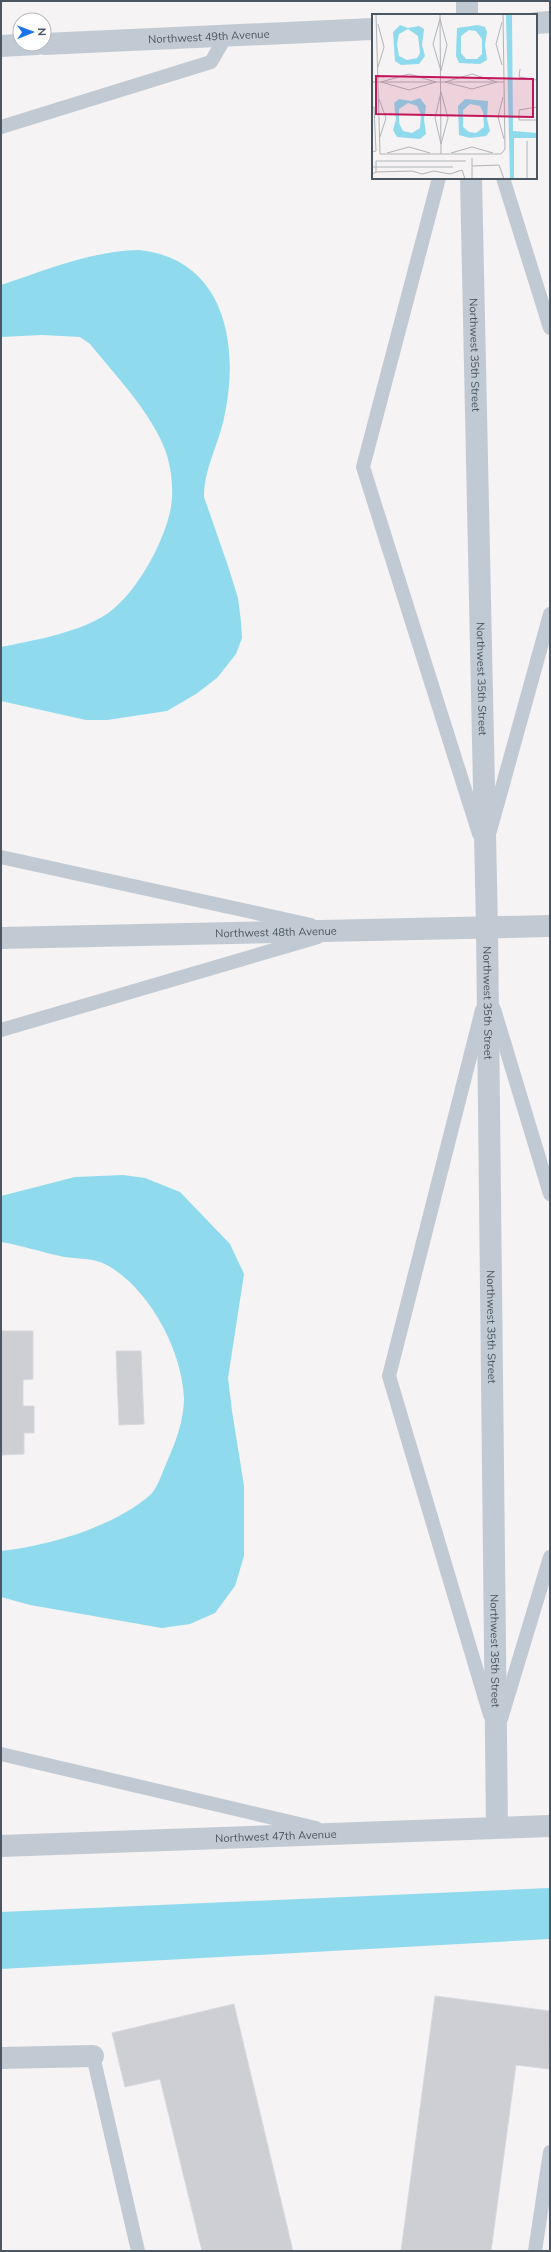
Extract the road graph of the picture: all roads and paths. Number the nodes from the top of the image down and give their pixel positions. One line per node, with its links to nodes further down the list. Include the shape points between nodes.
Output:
1 (467, 1): 2 (street)
2 (467, 14)
3 (550, 22): 4 (street)
4 (537, 23)
5 (372, 30): 6 (street, Northwest 49th Avenue)
6 (226, 36): 7 (street, Northwest 49th Avenue); 10 (lane, via 211,62)
7 (52, 44)
8 (12, 45): 9 (street)
9 (1, 46)
10 (1, 127)
11 (439, 179): 16 (lane, via 363,467)
12 (470, 179): 16 (street, Northwest 35th Street)
13 (503, 179): 14 (lane)
14 (550, 328)
15 (550, 614): 16 (lane)
16 (485, 851): 19 (street, Northwest 35th Street)
17 (1, 857): 20 (lane)
18 (550, 926): 19 (street, Northwest 48th Avenue)
19 (487, 928): 20 (street, Northwest 48th Avenue); 22 (street, Northwest 35th Street)
20 (340, 931): 21 (street, Northwest 48th Avenue); 23 (lane)
21 (1, 938)
22 (487, 988): 24 (lane); 26 (street, Northwest 35th Street); 26 (lane, via 389,1376)
23 (1, 1030)
24 (550, 1194)
25 (550, 1556): 26 (lane)
26 (496, 1737): 29 (street, Northwest 35th Street)
27 (1, 1754): 30 (lane)
28 (550, 1826): 29 (street, Northwest 47th Avenue)
29 (497, 1827): 30 (street, Northwest 47th Avenue)
30 (338, 1834): 31 (street, Northwest 47th Avenue)
31 (1, 1846)
32 (93, 2056): 33 (street); 36 (lane)
33 (1, 2058)
34 (550, 2152): 35 (lane)
35 (544, 2229): 37 (lane)
36 (138, 2251)
37 (535, 2251)

